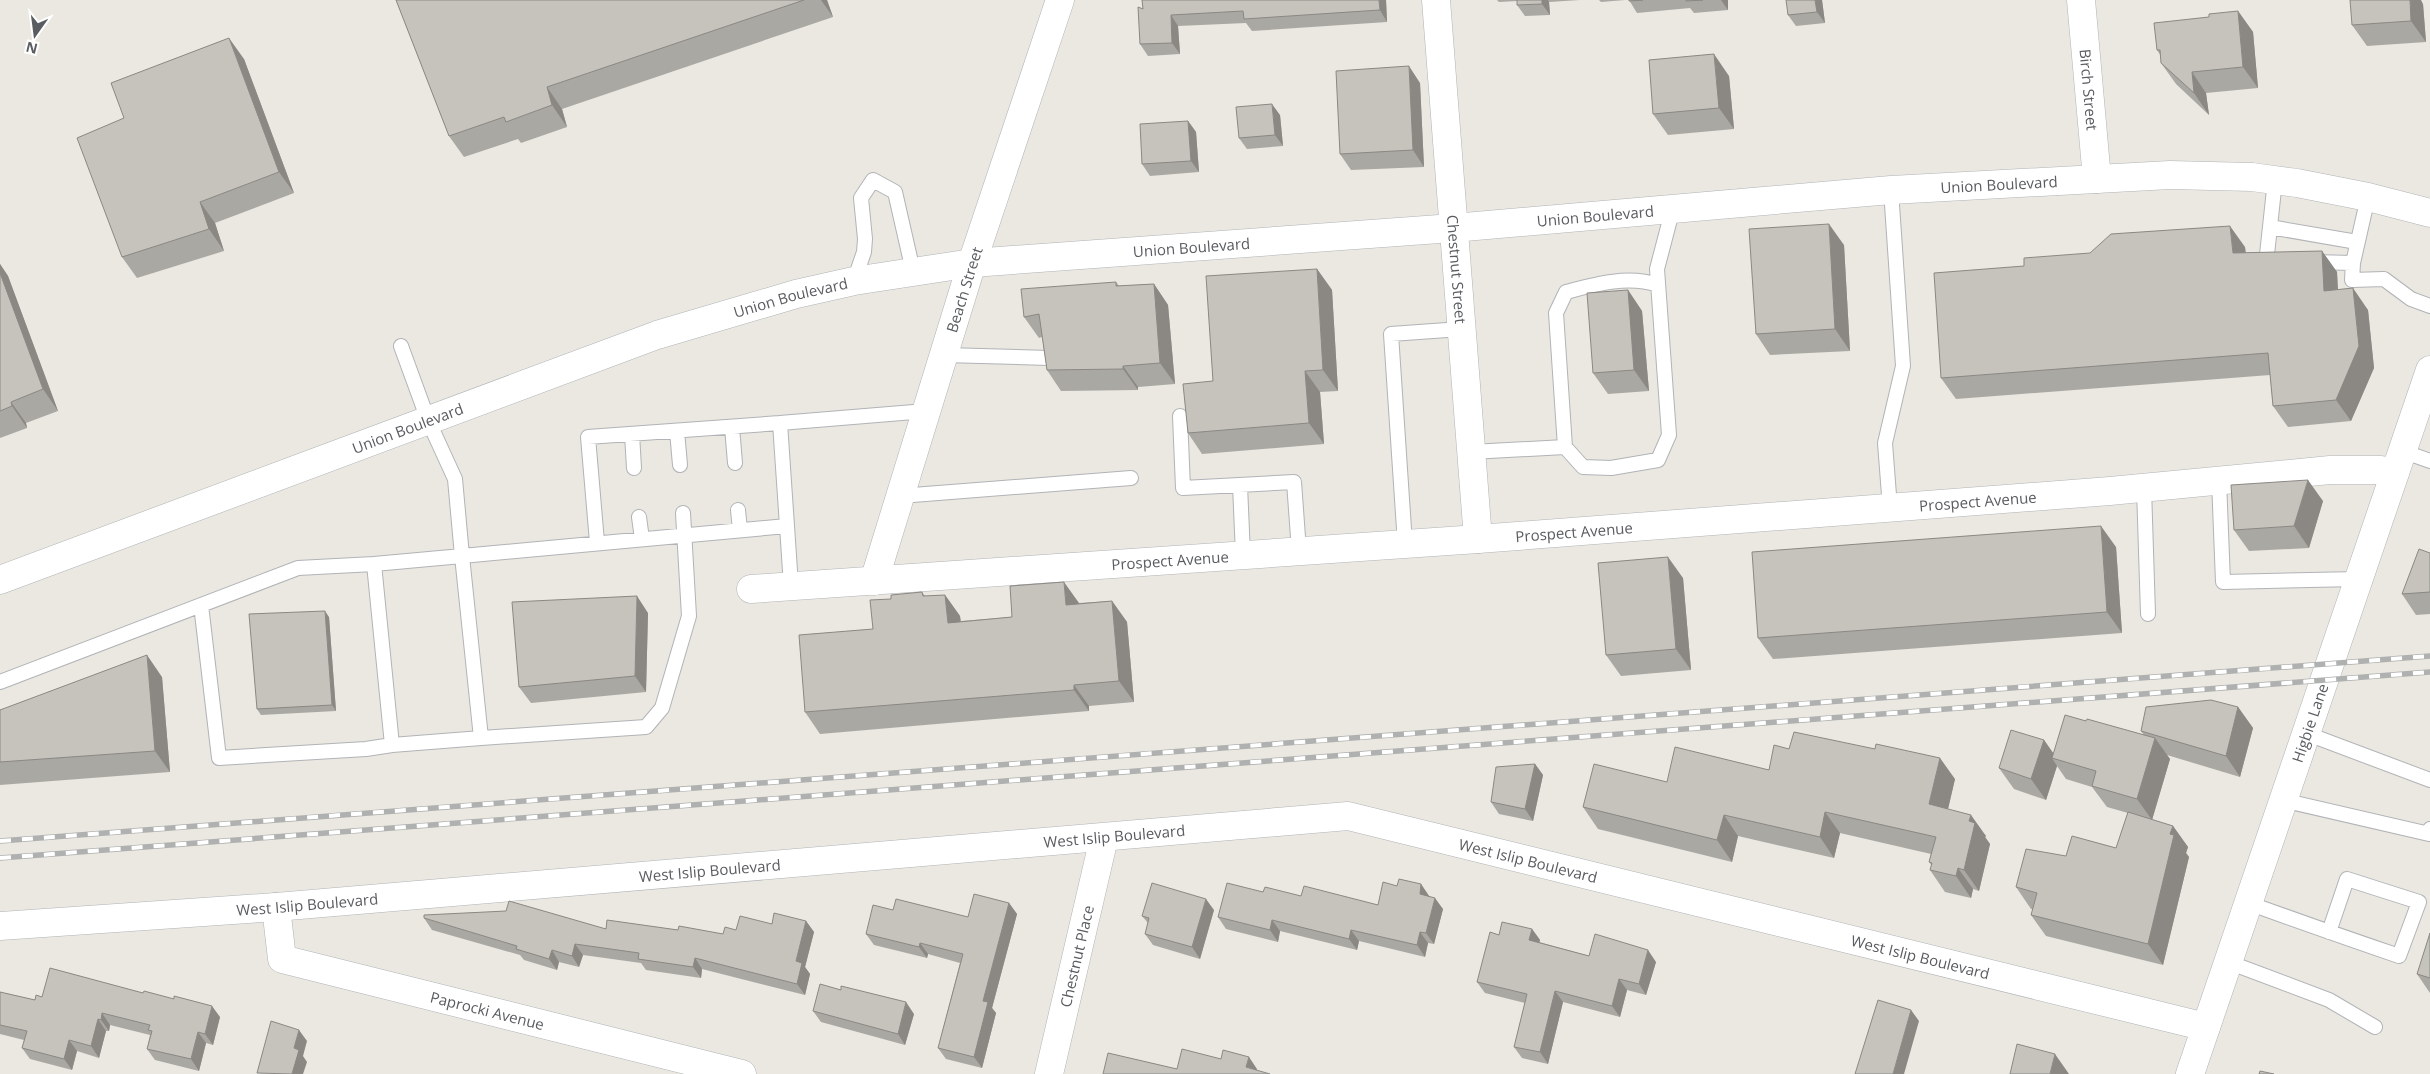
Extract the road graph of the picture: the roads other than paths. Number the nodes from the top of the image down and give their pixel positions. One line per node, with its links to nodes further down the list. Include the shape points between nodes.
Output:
1 (1060, 0): 13 (street, Beach Street)
2 (1436, 0): 11 (street, Chestnut Street)
3 (2081, 0): 4 (street, Birch Street)
4 (2097, 178): 5 (street, Union Boulevard, via 2185,175); 6 (street, Union Boulevard)
5 (2275, 180): 7 (street, Union Boulevard); 10 (lane)
6 (1891, 190): 8 (street, Union Boulevard); 43 (lane, via 1904,366 1885,443)
7 (2368, 197): 9 (street, Union Boulevard); 12 (lane)
8 (1673, 208): 11 (street, Union Boulevard); 17 (lane, via 1657,269)
9 (2430, 213)
10 (2270, 227): 12 (lane); 14 (lane, via 2266,264)
11 (1453, 228): 13 (street, Union Boulevard); 19 (street, Chestnut Street)
12 (2357, 242): 14 (lane)
13 (972, 263): 15 (street, Union Boulevard); 21 (street, Beach Street)
14 (2353, 263): 18 (lane, via 2352,280 2384,278 2411,299)
15 (913, 271): 16 (street, Union Boulevard); 16 (lane, via 894,192 873,180 862,198 864,252)
16 (854, 281): 26 (street, Union Boulevard, via 796,294 658,336)
17 (1658, 285): 31 (lane, via 1641,280 1597,283 1566,292 1556,314); 31 (lane, via 1669,435 1658,460 1611,468 1583,466)
18 (2430, 306)
19 (1461, 329): 32 (street, Chestnut Street); 53 (lane, via 1391,334)
20 (401, 346): 26 (lane)
21 (944, 354): 22 (lane); 24 (street, Beach Street)
22 (1048, 358)
23 (2430, 371): 34 (street, Higbie Lane)
24 (926, 411): 27 (lane); 42 (street, Beach Street)
25 (1180, 416): 40 (lane, via 1183,488)
26 (428, 420): 56 (lane, via 455,479); 59 (street, Union Boulevard)
27 (780, 423): 28 (lane); 47 (lane)
28 (732, 427): 29 (lane); 35 (lane)
29 (677, 431): 30 (lane); 36 (lane)
30 (632, 434): 37 (lane); 52 (lane, via 588,437)
31 (1565, 447): 32 (lane)
32 (1471, 452): 50 (street, Chestnut Street)
33 (2430, 461): 34 (lane)
34 (2398, 462): 39 (street, Prospect Avenue, via 2381,470 2330,470); 58 (street, Higbie Lane)
35 (735, 463)
36 (680, 465)
37 (634, 468)
38 (1131, 478): 42 (lane)
39 (2219, 480): 41 (street, Prospect Avenue); 58 (lane, via 2223,582)
40 (1240, 485): 54 (lane, via 1294,482); 55 (lane)
41 (2144, 488): 43 (street, Prospect Avenue); 64 (lane)
42 (900, 496): 60 (street, Beach Street)
43 (1890, 508): 50 (street, Prospect Avenue)
44 (738, 510): 48 (lane)
45 (683, 513): 49 (lane)
46 (639, 517): 51 (lane)
47 (787, 526): 48 (lane); 61 (lane)
48 (740, 530): 49 (lane)
49 (684, 535): 51 (lane); 67 (lane, via 689,616 662,708 646,727)
50 (1478, 539): 53 (street, Prospect Avenue)
51 (642, 540): 52 (lane)
52 (597, 542): 56 (lane)
53 (1405, 544): 54 (street, Prospect Avenue)
54 (1299, 551): 55 (street, Prospect Avenue)
55 (1243, 555): 60 (street, Prospect Avenue)
56 (462, 556): 57 (lane); 67 (lane)
57 (374, 564): 63 (lane, via 298,568); 68 (lane)
58 (2358, 579): 66 (street, Higbie Lane)
59 (0, 580)
60 (874, 581): 61 (street, Prospect Avenue)
61 (791, 586): 62 (street, Prospect Avenue)
62 (752, 589)
63 (201, 605): 65 (lane); 68 (lane, via 218,758)
64 (2148, 614)
65 (0, 682)
66 (2305, 734): 69 (lane); 70 (street, Higbie Lane)
67 (481, 738): 68 (lane)
68 (392, 745)
69 (2430, 780)
70 (2282, 800): 71 (lane, via 2429,834); 73 (street, Higbie Lane)
71 (2430, 829)
72 (1104, 838): 74 (street, West Islip Boulevard); 78 (street, West Islip Boulevard, via 1348,816); 81 (street, Chestnut Place)
73 (2248, 903): 76 (lane); 77 (street, Higbie Lane)
74 (276, 907): 75 (street, West Islip Boulevard); 80 (street, Paprocki Avenue, via 282,959)
75 (0, 926)
76 (2329, 932): 76 (lane, via 2399,956 2420,902 2347,879)
77 (2228, 962): 78 (street, Higbie Lane); 79 (lane, via 2329,1000)
78 (2206, 1027): 82 (street, Higbie Lane)
79 (2375, 1027)
80 (742, 1074)
81 (1049, 1074)
82 (2190, 1074)

